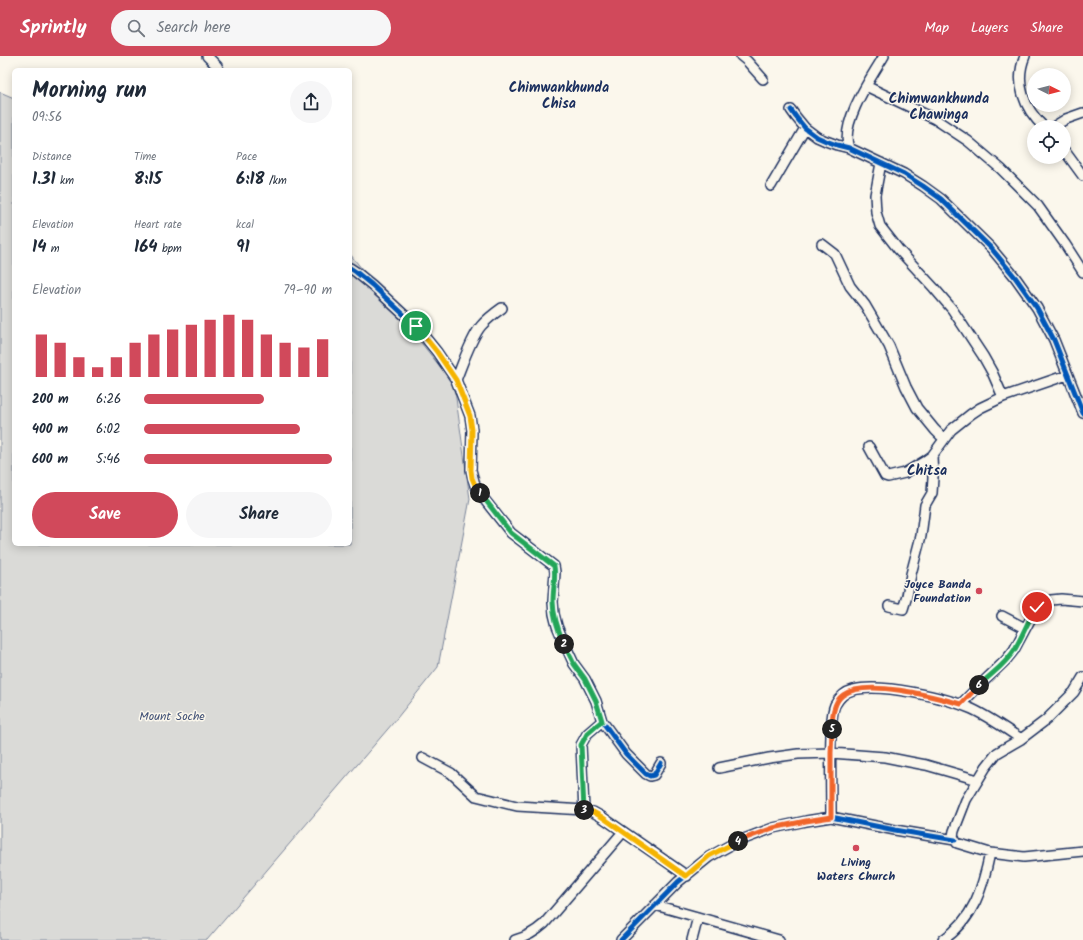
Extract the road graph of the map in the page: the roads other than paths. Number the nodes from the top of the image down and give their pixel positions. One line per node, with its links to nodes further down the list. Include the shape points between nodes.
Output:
1 (207, 56): 5 (street)
2 (741, 56): 6 (street)
3 (884, 56): 7 (street)
4 (1025, 56): 10 (street, via 1020,81 1023,97)
5 (218, 68)
6 (763, 79)
7 (866, 86): 13 (street, via 850,120 847,135); 20 (street, via 935,119 968,141 1001,169 1038,206)
8 (791, 110): 12 (street)
9 (1083, 113): 11 (street)
10 (1037, 120)
11 (1064, 120)
12 (805, 128): 13 (street, via 826,142); 17 (street)
13 (849, 148): 15 (street)
14 (1071, 160): 16 (street)
15 (881, 163): 22 (street, via 904,174 941,199 991,248 1037,308 1054,340); 25 (street, via 875,196 880,226 952,309 984,356)
16 (1083, 176)
17 (771, 186)
18 (822, 244): 27 (street, via 835,254 850,286 865,305 889,346 917,408)
19 (352, 269): 23 (street, via 416,326)
20 (1083, 272)
21 (502, 308): 23 (street, via 480,327)
22 (1067, 375): 24 (street); 25 (street)
23 (456, 380): 38 (street, via 470,416 471,470 475,485 511,533 554,566 553,602 557,626 574,664 596,701)
24 (1079, 393): 26 (street)
25 (1003, 397): 27 (street, via 971,414)
26 (1083, 413)
27 (944, 439): 29 (street)
28 (869, 447): 29 (street, via 888,477 905,473)
29 (932, 456): 31 (street, via 932,493 925,505 907,596 903,609)
30 (1083, 601): 33 (street, via 1051,600 1044,603 1037,607)
31 (888, 606)
32 (1002, 616): 33 (street)
33 (1025, 628): 37 (street, via 1006,660)
34 (1083, 678): 35 (street)
35 (1074, 692): 36 (street); 39 (street, via 1046,720)
36 (1083, 697)
37 (961, 704): 39 (street, via 988,717); 40 (street, via 913,692 881,688 854,690 843,695 835,706)
38 (602, 721): 42 (street, via 626,754 646,774 654,775); 45 (street, via 587,734 581,745)
39 (1021, 739): 44 (street, via 998,753)
40 (831, 753): 43 (street, via 798,754); 44 (street, via 885,757 926,765); 46 (street)
41 (423, 758): 45 (street, via 451,773 476,796 517,806)
42 (661, 762)
43 (719, 768)
44 (978, 780): 48 (street, via 966,800 954,831)
45 (584, 810): 47 (street, via 602,817)
46 (831, 817): 48 (street); 51 (street, via 773,828 736,842 709,856)
47 (623, 832): 51 (street); 54 (street, via 535,933)
48 (954, 840): 50 (street)
49 (1083, 851): 50 (street, via 1024,857)
50 (990, 853): 58 (street, via 982,886 970,914)
51 (686, 876): 52 (street)
52 (655, 905): 53 (street); 55 (street)
53 (698, 917): 56 (street); 57 (street)
54 (515, 940)
55 (621, 940)
56 (692, 940)
57 (779, 940)
58 (943, 940)

